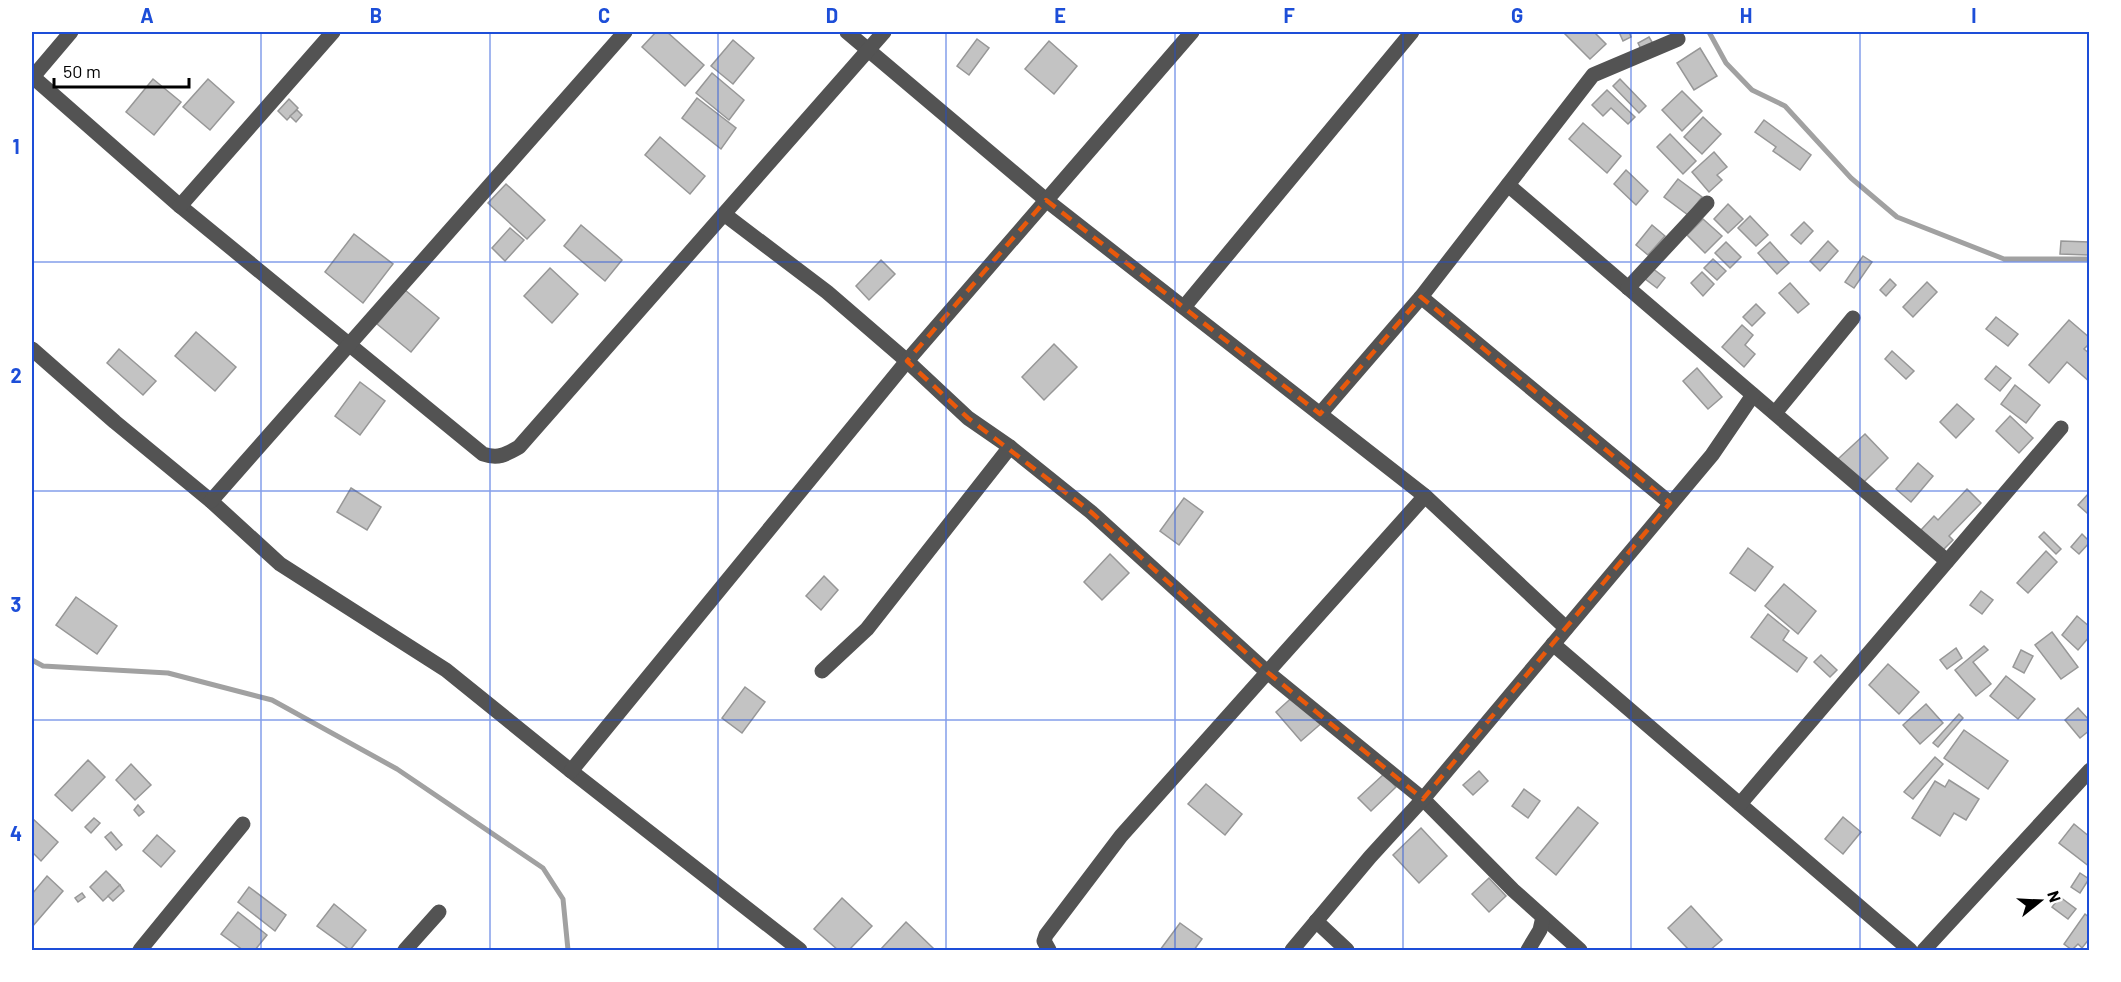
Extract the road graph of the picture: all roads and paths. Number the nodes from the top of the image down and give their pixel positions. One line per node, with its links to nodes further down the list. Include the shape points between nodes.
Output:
1 (71, 32): 10 (street)
2 (333, 32): 14 (street)
3 (625, 32): 20 (street)
4 (847, 32): 9 (street)
5 (884, 32): 9 (street)
6 (1192, 32): 12 (street)
7 (1412, 32): 18 (street)
8 (1678, 39): 11 (street, via 1593,75)
9 (868, 49): 12 (street); 15 (street)
10 (32, 77): 14 (street)
11 (1508, 185): 16 (street); 17 (street)
12 (1046, 200): 18 (street); 22 (street)
13 (1707, 203): 16 (street)
14 (180, 206): 20 (street)
15 (724, 214): 20 (street, via 519,447 506,455 496,458 483,454); 22 (street, via 827,292)
16 (1628, 288): 23 (street)
17 (1421, 297): 25 (street); 30 (street)
18 (1184, 307): 25 (street)
19 (1853, 318): 24 (street)
20 (348, 345): 29 (street)
21 (32, 349): 29 (street)
22 (907, 361): 27 (street, via 968,418); 37 (street)
23 (1753, 395): 24 (street); 30 (street, via 1712,455)
24 (1774, 413): 31 (street)
25 (1320, 414): 28 (street)
26 (2061, 428): 31 (street)
27 (1010, 447): 34 (street, via 867,629); 35 (street, via 1091,512)
28 (1425, 496): 32 (street); 35 (street)
29 (211, 501): 37 (street, via 280,564 446,670)
30 (1670, 503): 32 (street)
31 (1947, 561): 39 (street)
32 (1566, 628): 33 (street)
33 (1553, 644): 38 (street); 39 (street)
34 (822, 671)
35 (1266, 671): 38 (street); 47 (street, via 1121,836 1046,935 1044,941)
36 (2090, 770): 53 (street)
37 (571, 771): 46 (street)
38 (1423, 799): 42 (street); 43 (street)
39 (1740, 804): 52 (street)
40 (243, 824): 44 (street)
41 (439, 912): 45 (street)
42 (1543, 917): 50 (street); 51 (street)
43 (1316, 921): 48 (street); 49 (street)
44 (140, 951)
45 (405, 951)
46 (800, 951)
47 (1049, 951)
48 (1292, 951)
49 (1347, 951)
50 (1528, 951)
51 (1580, 951)
52 (1910, 951)
53 (1924, 951)

